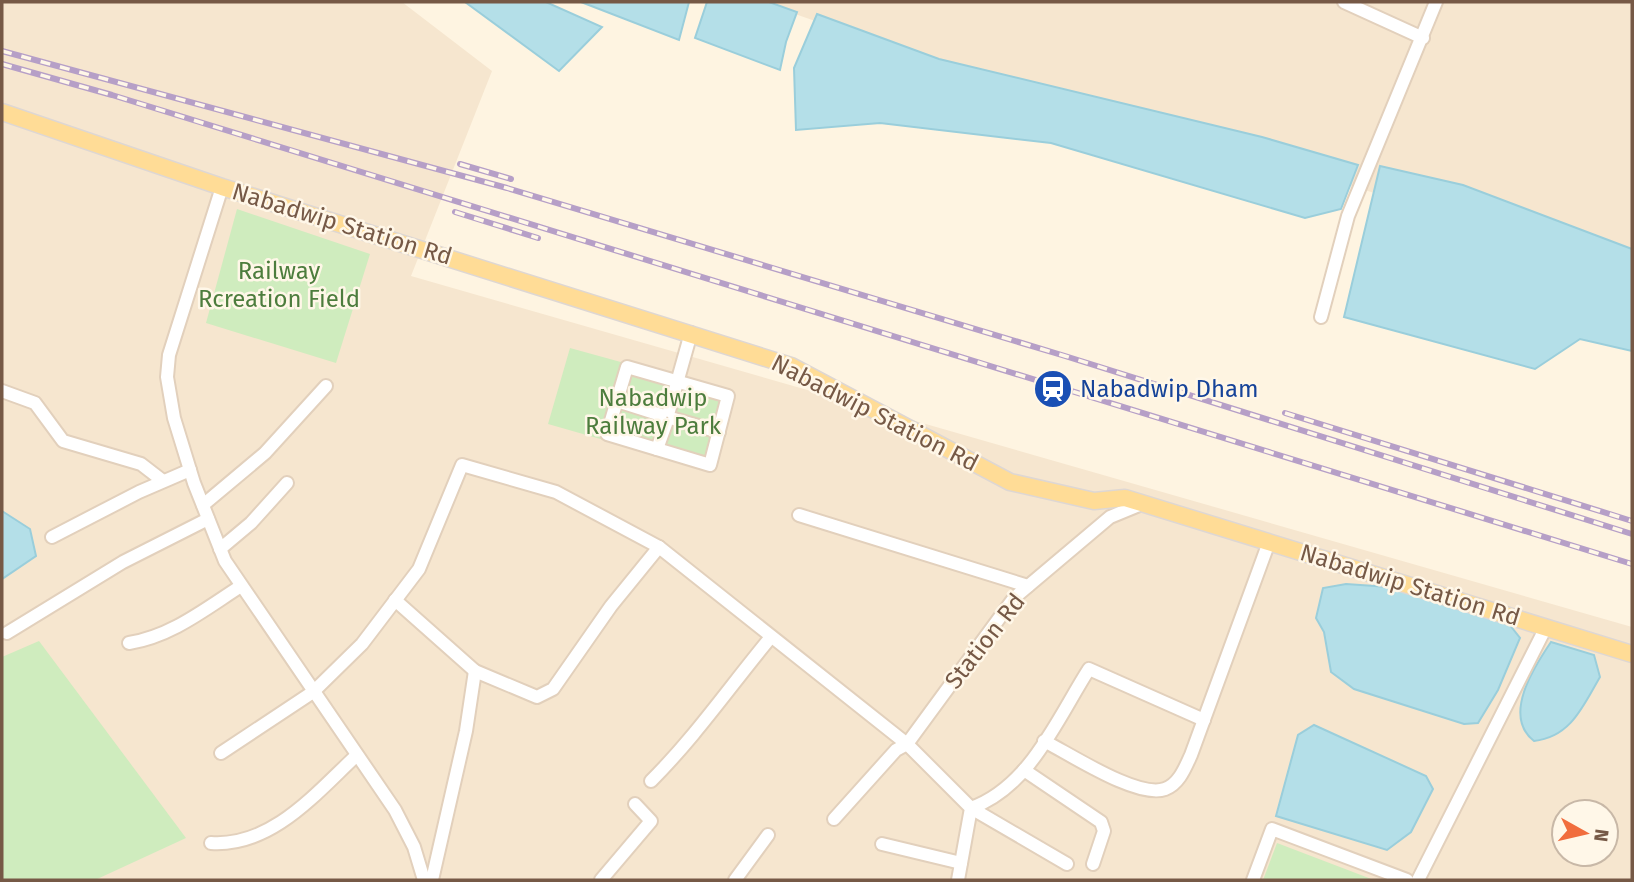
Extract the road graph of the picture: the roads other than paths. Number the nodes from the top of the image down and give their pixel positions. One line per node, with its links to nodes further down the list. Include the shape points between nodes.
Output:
1 (1344, 2): 3 (street)
2 (1436, 2): 3 (street)
3 (1423, 38): 6 (street, via 1349,216)
4 (2, 112): 5 (main road, Nabadwip Station Rd)
5 (222, 187): 7 (main road, Nabadwip Station Rd); 15 (street, via 169,355 169,399)
6 (1321, 317)
7 (691, 333): 8 (street); 18 (main road, Nabadwip Station Rd, via 791,366 1010,482 1094,501 1125,498)
8 (677, 381): 11 (street, via 627,367); 12 (street); 13 (street, via 728,396)
9 (326, 386): 19 (street, via 265,453)
10 (2, 391): 16 (street, via 35,403 63,441 141,464)
11 (617, 401): 12 (street); 14 (street, via 607,434)
12 (668, 417): 13 (street); 14 (street)
13 (719, 432): 14 (street, via 710,465)
14 (657, 449)
15 (190, 470): 16 (street); 19 (street)
16 (163, 481): 22 (street)
17 (288, 483): 25 (street)
18 (1144, 503): 23 (main road, Nabadwip Station Rd); 27 (street, Station Rd, via 1110,517)
19 (203, 505): 21 (street)
20 (799, 515): 27 (street)
21 (208, 519): 25 (street); 30 (street, via 123,562)
22 (52, 537)
23 (1269, 542): 29 (main road, Nabadwip Station Rd); 36 (street)
24 (659, 547): 28 (street, via 556,492 462,465 419,569); 31 (street); 34 (street, via 545,695 537,697 504,686)
25 (220, 548): 26 (street)
26 (241, 586): 32 (street, via 173,629); 35 (street)
27 (1028, 586): 38 (street, Station Rd, via 1014,598)
28 (395, 600): 34 (street); 35 (street, via 362,644)
29 (1546, 627): 33 (main road, Nabadwip Station Rd); 59 (street)
30 (7, 633)
31 (771, 637): 38 (street); 42 (street, via 699,729)
32 (129, 643)
33 (1632, 654)
34 (475, 671): 53 (street)
35 (313, 692): 39 (street); 40 (street)
36 (1204, 720): 37 (street, via 1089,669); 37 (street, via 1185,769 1174,785 1163,790 1141,789)
37 (1044, 741): 41 (street)
38 (907, 744): 44 (street); 45 (street, Station Rd)
39 (221, 753)
40 (358, 755): 47 (street, via 271,828 245,841); 52 (street, via 395,810)
41 (1024, 770): 44 (street, via 993,800); 51 (street, via 1101,822 1104,831)
42 (651, 781)
43 (635, 804): 54 (street, via 651,821)
44 (971, 808): 49 (street); 50 (street)
45 (834, 820)
46 (768, 835): 55 (street)
47 (211, 843)
48 (882, 844): 49 (street)
49 (961, 863): 56 (street)
50 (1068, 864)
51 (1093, 864)
52 (424, 880)
53 (432, 880)
54 (601, 880)
55 (734, 880)
56 (958, 880)
57 (1253, 880): 58 (street, via 1272,829)
58 (1407, 880)
59 (1418, 880)

